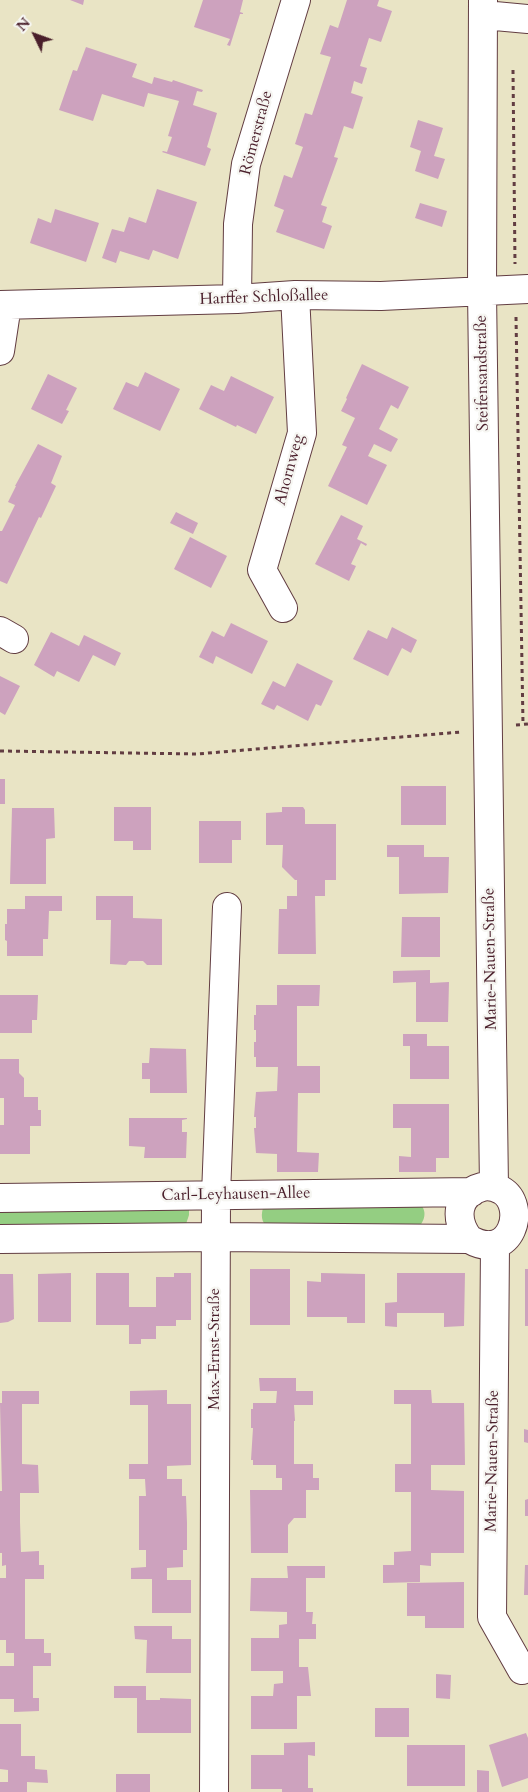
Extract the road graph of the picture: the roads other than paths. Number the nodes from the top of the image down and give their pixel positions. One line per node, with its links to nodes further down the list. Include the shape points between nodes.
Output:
1 (296, 0): 7 (street, Römerstraße, via 246,164 238,224)
2 (484, 8): 3 (street, Steifensandstraße); 5 (street, Steifensandstraße)
3 (528, 19)
4 (522, 289): 5 (street, Harffer Schloßallee)
5 (482, 291): 6 (street, Harffer Schloßallee, via 382,296); 11 (street, Steifensandstraße)
6 (295, 295): 7 (street, Harffer Schloßallee); 10 (street, Ahornweg, via 302,432 262,570)
7 (237, 299): 8 (street, Harffer Schloßallee)
8 (3, 305): 9 (street)
9 (0, 351)
10 (283, 608)
11 (488, 730): 13 (street, Marie-Nauen-Straße)
12 (227, 906): 14 (street, Max-Ernst-Straße)
13 (500, 1191): 14 (street, Carl-Leyhausen-Allee); 18 (street, via 464,1198 459,1221); 19 (street, via 514,1202 518,1211)
14 (216, 1195): 15 (street, Carl-Leyhausen-Allee); 16 (street, Max-Ernst-Straße)
15 (0, 1198)
16 (215, 1237): 17 (street); 18 (street); 21 (street, Max-Ernst-Straße)
17 (0, 1239)
18 (469, 1239): 19 (street, via 478,1244)
19 (510, 1241): 20 (street, Marie-Nauen-Straße, via 492,1617)
20 (522, 1670)
21 (214, 1792)

